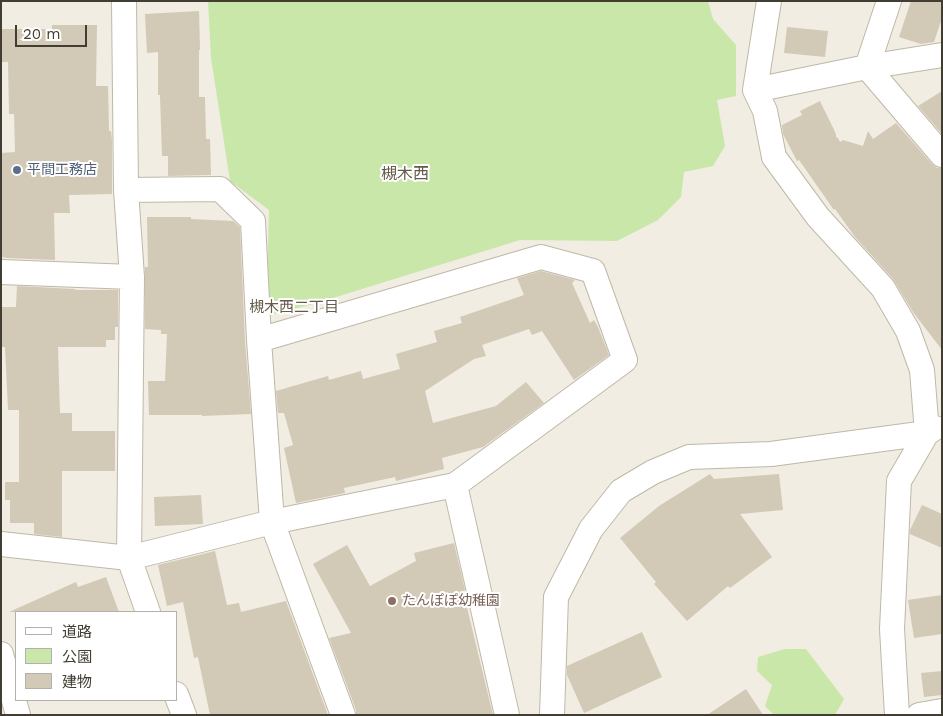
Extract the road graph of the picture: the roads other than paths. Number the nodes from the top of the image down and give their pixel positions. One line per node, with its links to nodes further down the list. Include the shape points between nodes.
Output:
1 (124, 1): 8 (street)
2 (769, 1): 6 (street)
3 (888, 1): 5 (street)
4 (942, 55): 5 (street)
5 (867, 67): 6 (street); 7 (street)
6 (755, 90): 12 (street, via 764,111 774,158 818,217 883,288 908,331 922,370)
7 (942, 155)
8 (126, 190): 10 (street); 11 (street, via 220,190 253,221)
9 (1, 272): 10 (street)
10 (132, 277): 16 (street)
11 (259, 340): 13 (street, via 541,257 593,271 626,360); 14 (street)
12 (937, 434): 25 (street, via 771,454 689,457 621,491 591,529 556,597); 26 (street, via 899,481 892,629)
13 (455, 485): 14 (street); 24 (street)
14 (272, 522): 16 (street); 23 (street)
15 (1, 544): 16 (street)
16 (129, 558): 17 (street)
17 (148, 611)
18 (1, 654): 21 (street)
19 (178, 699): 22 (street)
20 (942, 711): 27 (street)
21 (18, 715)
22 (184, 715)
23 (343, 715)
24 (507, 715)
25 (552, 715)
26 (897, 715)
27 (919, 715)

